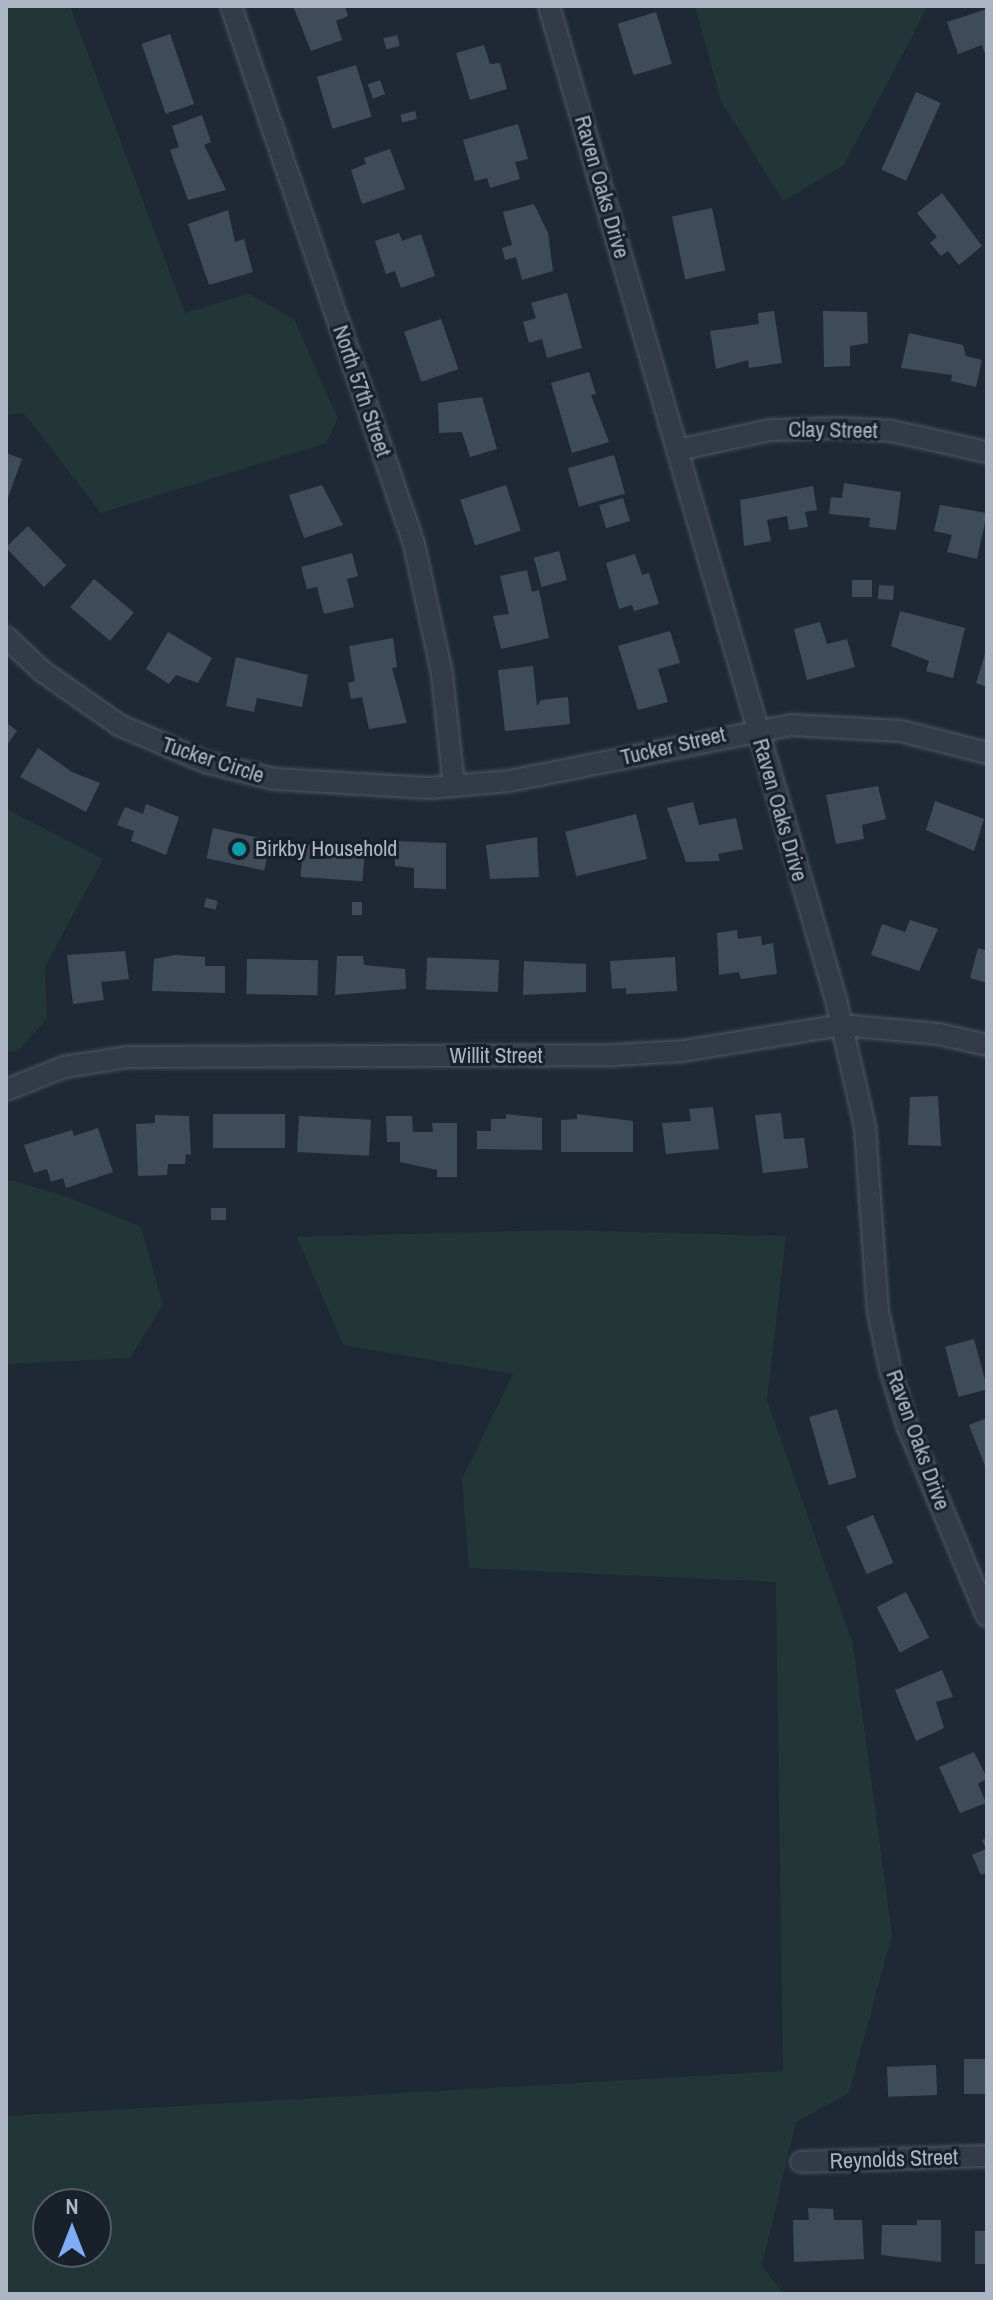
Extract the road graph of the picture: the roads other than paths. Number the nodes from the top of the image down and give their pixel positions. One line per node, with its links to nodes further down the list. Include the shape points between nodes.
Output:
1 (231, 6): 8 (street, North 57th Street, via 414,544 442,674)
2 (549, 6): 3 (street, Raven Oaks Drive)
3 (678, 450): 4 (street, Clay Street, via 770,430 841,428 892,431); 6 (street, Raven Oaks Drive)
4 (987, 452)
5 (6, 637): 8 (street, Tucker Circle, via 92,709 205,762 274,779 356,788)
6 (756, 729): 7 (street, Tucker Street, via 870,727); 8 (street, Tucker Street, via 552,774); 9 (street, Raven Oaks Drive)
7 (987, 753)
8 (454, 786)
9 (841, 1025): 10 (street, Willit Street, via 939,1034); 11 (street, Willit Street, via 683,1051 615,1055 128,1057 64,1067); 12 (street, Raven Oaks Drive, via 865,1127 878,1311 890,1369 907,1425)
10 (987, 1045)
11 (6, 1090)
12 (987, 1616)
13 (987, 2156): 14 (street, Reynolds Street)
14 (801, 2162)

